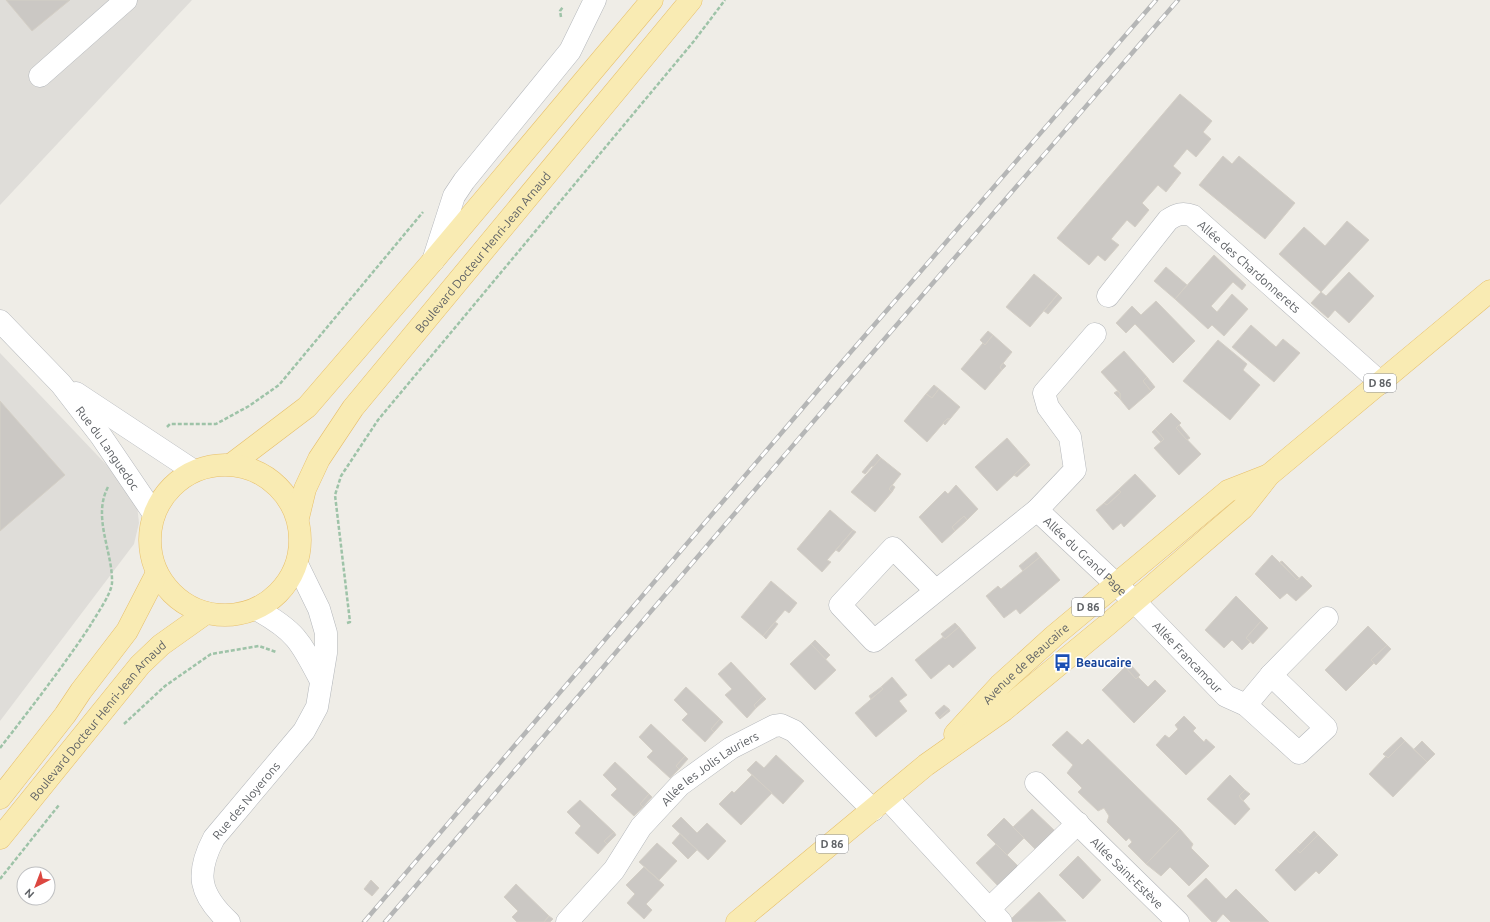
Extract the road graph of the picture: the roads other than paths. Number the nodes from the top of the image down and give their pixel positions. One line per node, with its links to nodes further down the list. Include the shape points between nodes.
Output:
1 (126, 0): 5 (street)
2 (595, 0): 6 (street, via 570,51 454,196)
3 (652, 0): 6 (main road)
4 (691, 0): 18 (main road, Boulevard Docteur Henri-Jean Arnaud, via 353,408 319,460 304,489)
5 (40, 76)
6 (432, 262): 13 (main road, via 307,406)
7 (1490, 291): 11 (main road, Avenue de Beaucaire / D 86)
8 (1108, 296): 11 (street, Allée des Chardonnerets, via 1168,220 1185,213 1193,216)
9 (0, 321): 12 (street, Rue du Languedoc)
10 (1095, 334): 16 (street, Allée du Grand Page, via 1044,393 1048,408 1070,437 1074,470)
11 (1381, 382): 15 (main road, Avenue de Beaucaire / D 86)
12 (61, 384): 14 (street, Rue du Languedoc); 17 (street, Rue du Languedoc, via 101,436)
13 (232, 464): 14 (main road, via 212,465); 18 (main road, via 254,470 273,481 288,498)
14 (194, 471): 17 (main road, via 177,481 164,495)
15 (1269, 475): 21 (main road, Avenue de Beaucaire / D 86, via 1228,491); 23 (main road, Avenue de Beaucaire / D 86, via 1243,508)
16 (1038, 510): 21 (street, Allée du Grand Page); 22 (street, Allée du Grand Page)
17 (154, 514): 20 (main road, via 149,534 151,555)
18 (298, 518): 19 (main road, via 301,541)
19 (297, 564): 24 (main road, via 288,583 274,598); 28 (street, Rue des Noyerons, via 319,609 326,633 326,653)
20 (157, 573): 25 (main road, via 169,591 186,605); 32 (main road, via 127,631)
21 (1116, 584): 23 (street, Allée du Grand Page); 30 (main road, Avenue de Beaucaire / D 86, via 1000,685)
22 (936, 590)
23 (1135, 602): 29 (street, Allée Francamour, via 1226,696); 30 (main road, Avenue de Beaucaire / D 86, via 1004,710)
24 (256, 610): 25 (main road, via 223,616); 28 (street, via 290,631 303,646)
25 (206, 613): 35 (main road, Boulevard Docteur Henri-Jean Arnaud, via 161,645 140,665)
26 (1327, 618): 27 (street)
27 (1271, 675): 29 (street); 29 (street, Allée Francamour, via 1326,728 1299,752)
28 (321, 681): 37 (street, Rue des Noyerons, via 316,707 304,731 214,838 205,855 201,873 207,895 217,911)
29 (1246, 705)
30 (926, 765): 33 (main road, Avenue de Beaucaire / D 86)
31 (1036, 783): 34 (street, Allée Saint-Estève)
32 (0, 798)
33 (880, 804): 36 (street, Allée les Jolis Lauriers); 38 (street, Allée les Jolis Lauriers, via 794,730 781,725 774,726 731,748 680,785 641,827 614,870); 39 (main road, Avenue de Beaucaire / D 86)
34 (1078, 823): 36 (street); 40 (street, Allée Saint-Estève)
35 (0, 838)
36 (995, 915)
37 (229, 922)
38 (567, 922)
39 (737, 922)
40 (1178, 922)

